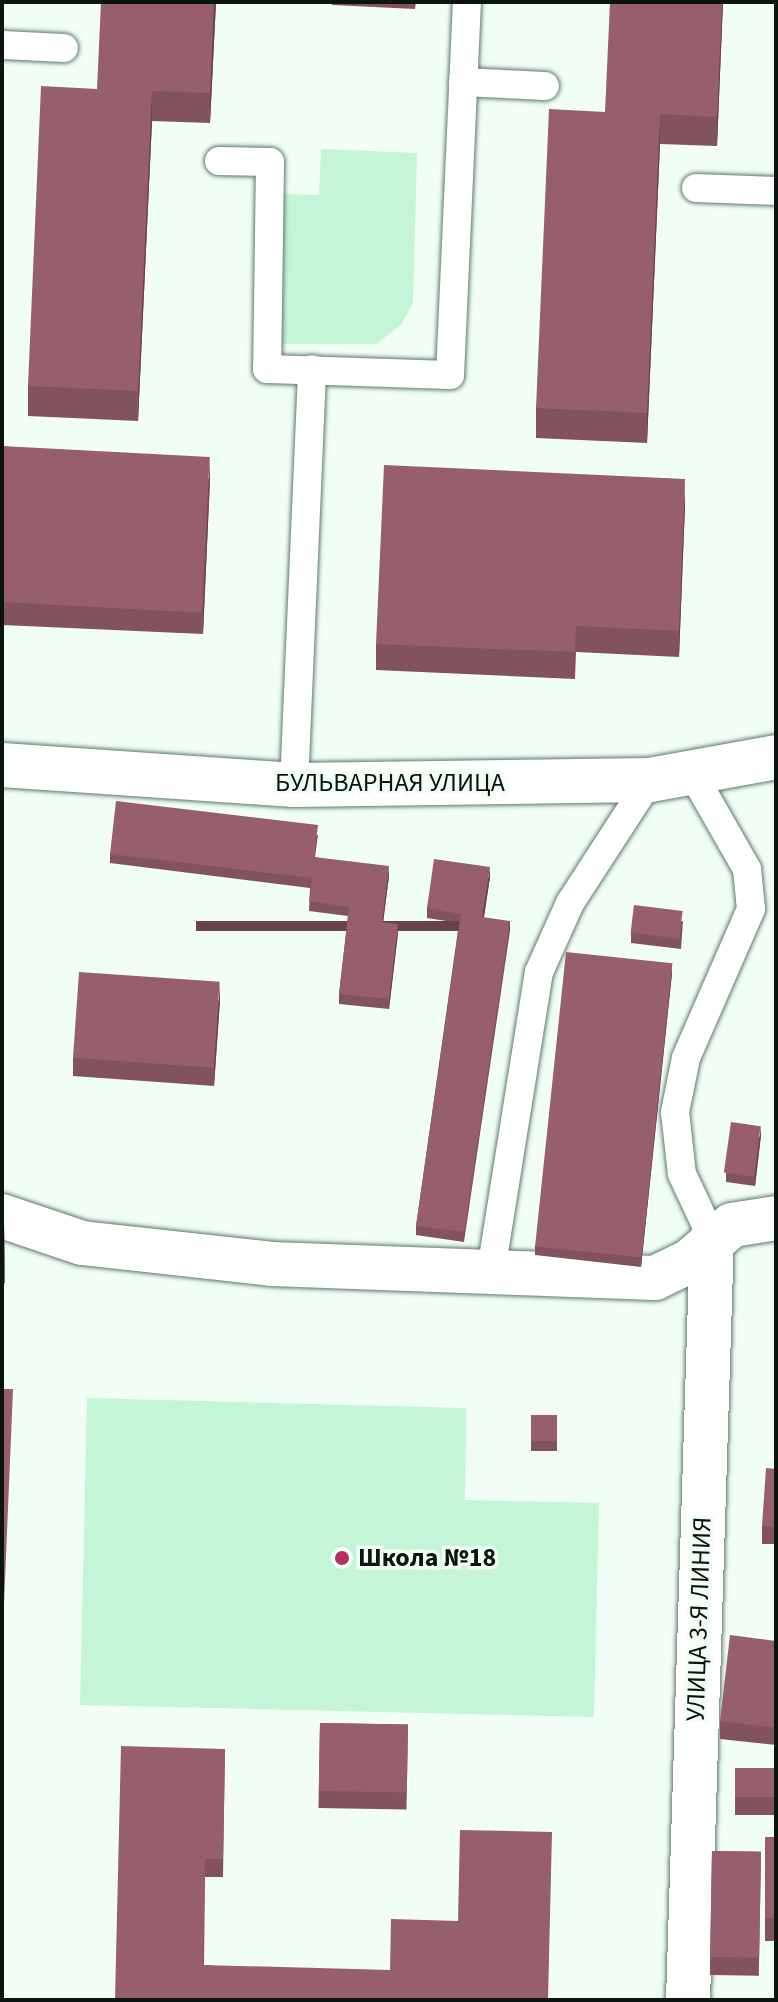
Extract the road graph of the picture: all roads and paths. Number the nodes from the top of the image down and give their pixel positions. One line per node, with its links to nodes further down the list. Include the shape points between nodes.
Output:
1 (467, 2): 4 (lane)
2 (2, 45): 3 (lane)
3 (64, 48)
4 (463, 82): 5 (lane); 9 (lane, via 450,375)
5 (545, 86)
6 (219, 161): 9 (lane, via 270,162 267,369)
7 (696, 188): 8 (lane)
8 (776, 191)
9 (312, 369): 14 (lane)
10 (776, 757): 12 (street, БУЛЬВАРНАЯ УЛИЦА)
11 (2, 765): 14 (street, БУЛЬВАРНАЯ УЛИЦА)
12 (691, 771): 13 (street, БУЛЬВАРНАЯ УЛИЦА); 17 (lane, via 747,869 751,909 686,1058 675,1112 682,1174)
13 (650, 780): 14 (street, БУЛЬВАРНАЯ УЛИЦА); 18 (lane, via 570,903 539,972)
14 (294, 785)
15 (2, 1216): 18 (street, via 82,1243 272,1264)
16 (776, 1218): 17 (street, via 732,1225)
17 (712, 1238): 18 (street, via 690,1261 655,1278); 19 (street, УЛИЦА 3-Я ЛИНИЯ)
18 (491, 1271)
19 (688, 2000)

